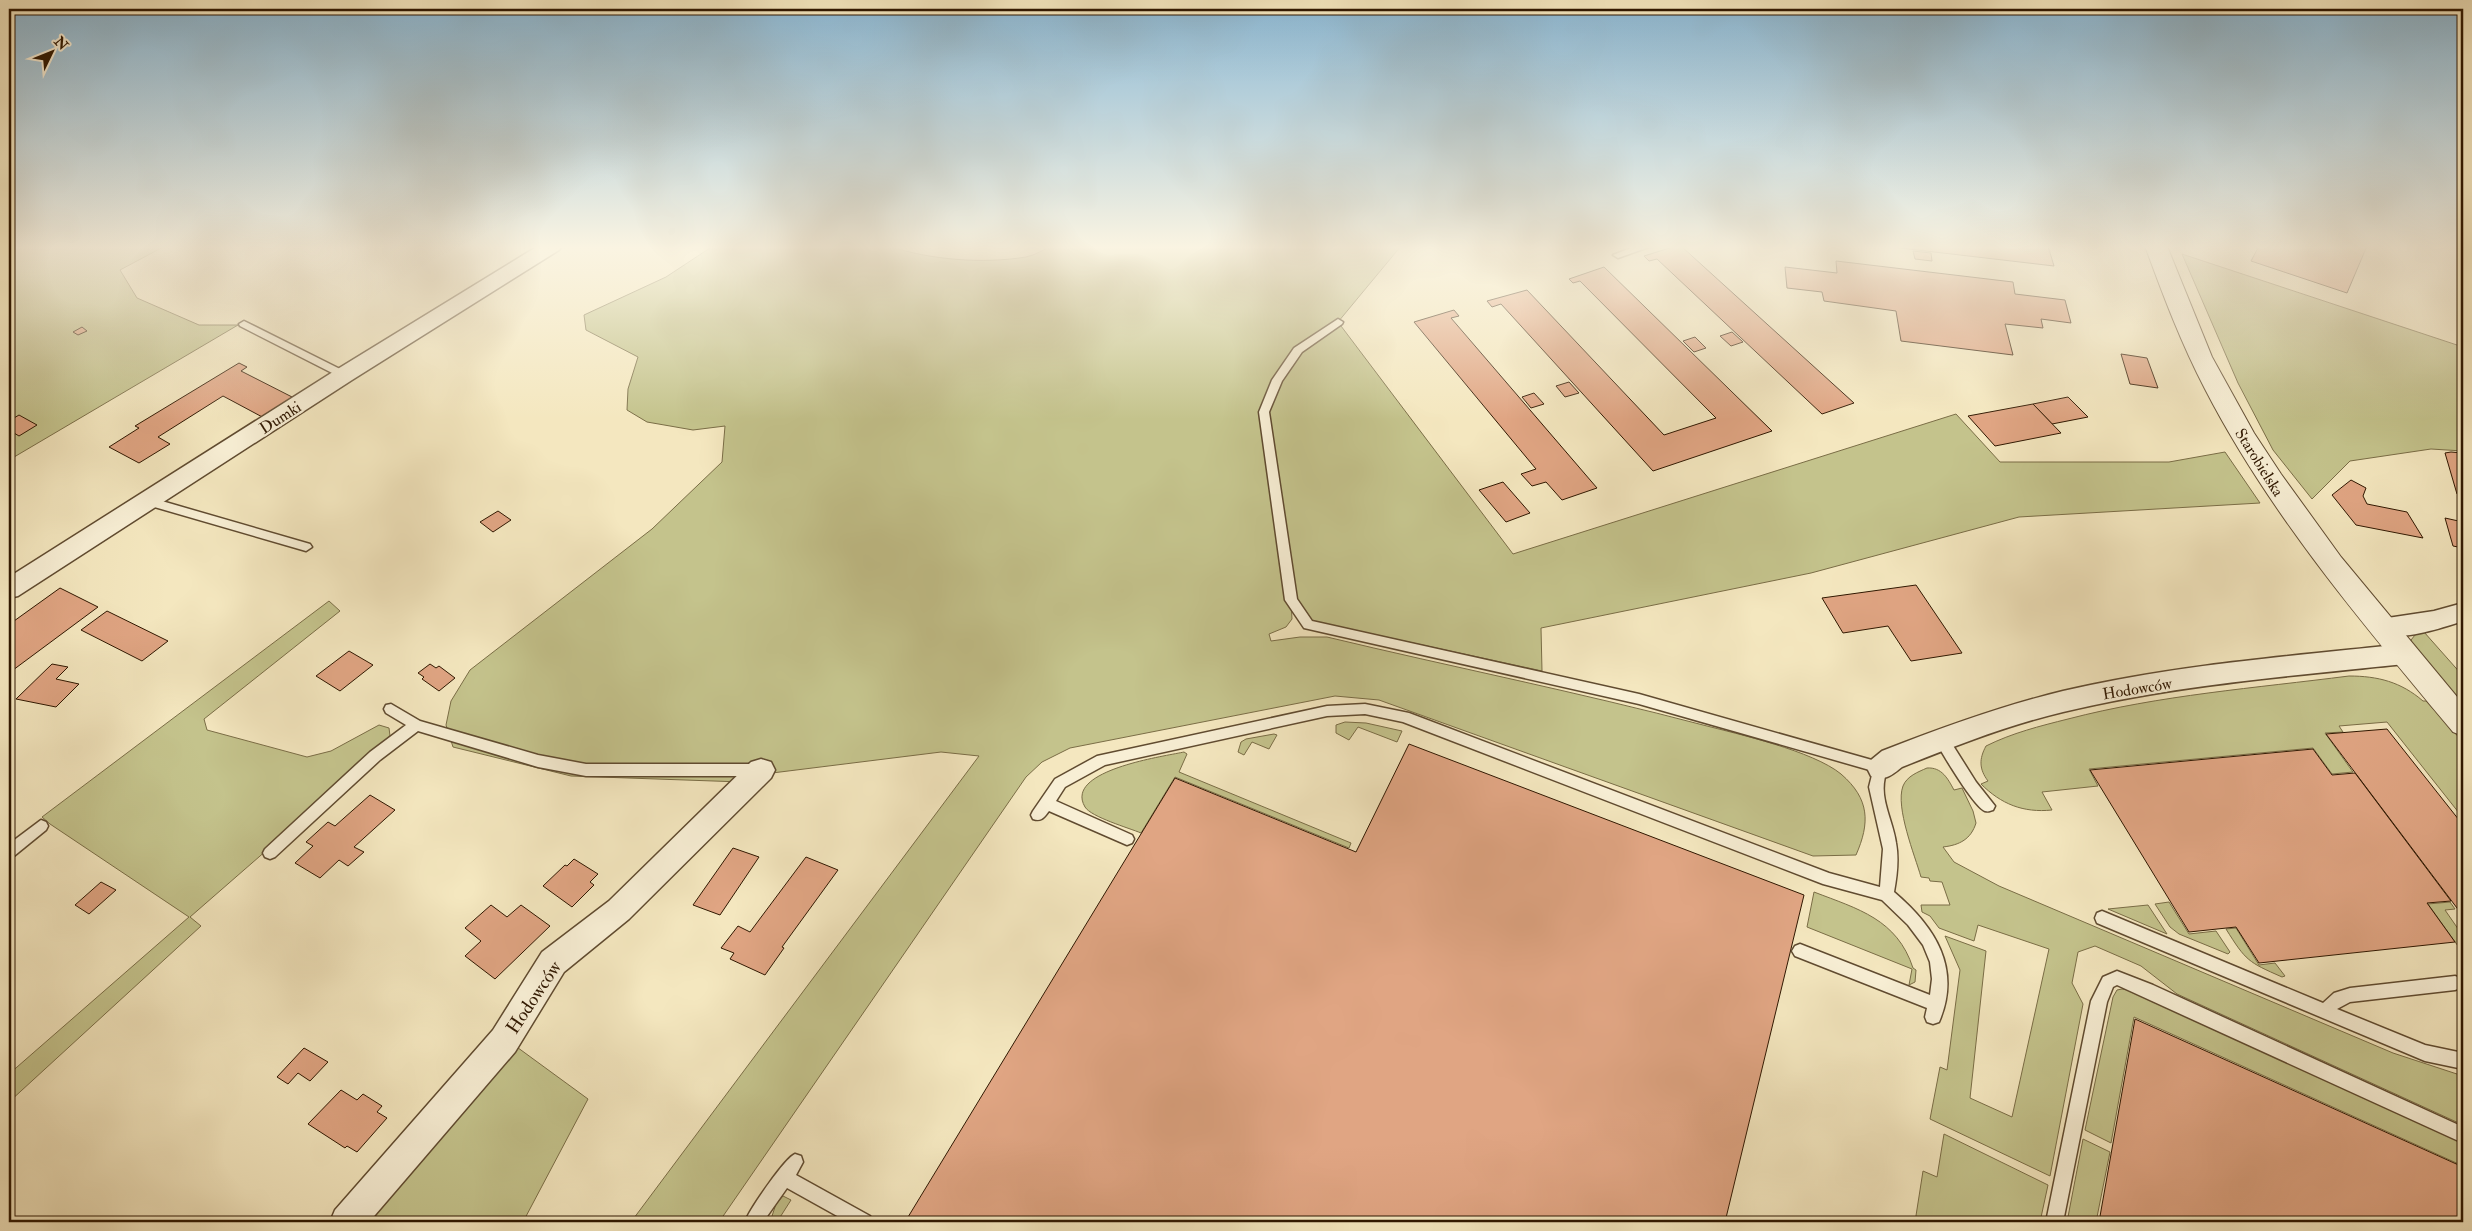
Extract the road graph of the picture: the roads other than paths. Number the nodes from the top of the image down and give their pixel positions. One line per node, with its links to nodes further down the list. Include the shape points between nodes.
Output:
1 (459, 303): 5 (street, Dumki)
2 (2179, 303): 10 (street, Starobielska, via 2198,353 2236,425 2316,545)
3 (1338, 322): 16 (lane, via 1298,350 1277,380 1264,412 1291,600 1308,626 1639,700)
4 (244, 324): 5 (lane)
5 (344, 375): 6 (street, Dumki)
6 (148, 501): 7 (lane); 8 (street, Dumki)
7 (306, 547)
8 (9, 589)
9 (2463, 612): 10 (street, via 2434,621)
10 (2382, 627): 11 (street, Starobielska)
11 (2405, 654): 14 (street, Starobielska); 15 (street, Hodowców, via 2286,667 2088,696 2004,718)
12 (391, 709): 13 (lane)
13 (416, 724): 17 (lane, via 538,761 586,770); 22 (lane, via 374,756)
14 (2463, 724)
15 (1942, 740): 16 (street, Hodowców, via 1892,759); 18 (lane, via 1971,786)
16 (1881, 768): 23 (lane, via 1874,792 1889,843 1890,872)
17 (761, 770): 32 (street, Hodowców, via 619,910 553,962 504,1040)
18 (1988, 806)
19 (41, 826): 21 (lane)
20 (1127, 839): 23 (lane, via 1042,809 1060,783 1102,760 1327,711 1365,709 1404,717 1828,880)
21 (9, 852)
22 (270, 853)
23 (1886, 895): 25 (lane, via 1906,911 1934,951 1940,975 1934,1010)
24 (2102, 918): 27 (lane)
25 (1800, 951)
26 (2455, 983): 27 (lane, via 2340,997)
27 (2326, 1011): 28 (lane, via 2425,1053)
28 (2463, 1062)
29 (2463, 1135): 35 (lane, via 2117,978 2108,982 2099,1002)
30 (795, 1162): 31 (lane)
31 (784, 1177): 33 (lane); 34 (lane)
32 (347, 1222)
33 (753, 1222)
34 (864, 1222)
35 (2054, 1222)

